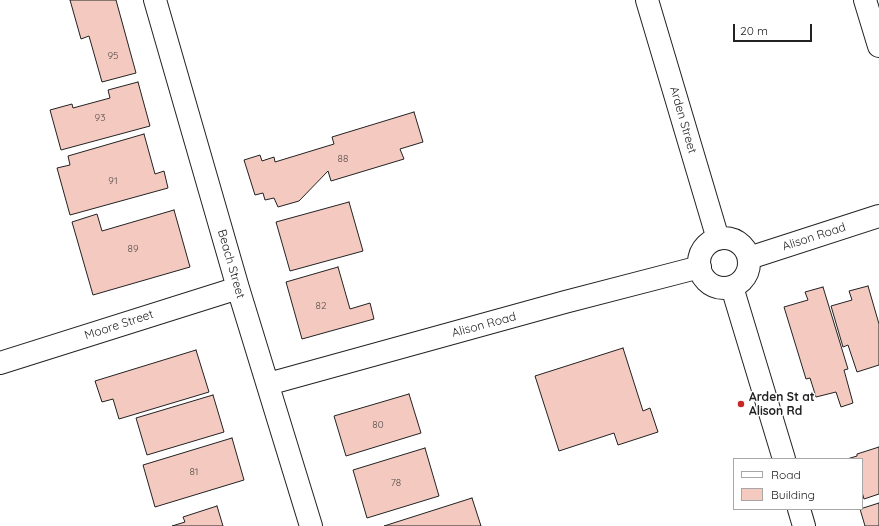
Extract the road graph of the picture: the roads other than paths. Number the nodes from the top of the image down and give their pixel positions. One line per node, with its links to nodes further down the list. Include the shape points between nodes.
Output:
1 (155, 0): 10 (street, Beach Street)
2 (647, 0): 6 (street, Arden Street)
3 (865, 0): 4 (street)
4 (879, 46)
5 (879, 216): 7 (street, Alison Road)
6 (718, 239): 7 (street, via 737,242); 8 (street, via 711,242 702,253)
7 (749, 258): 9 (street, via 748,272 739,284)
8 (700, 267): 9 (street, via 702,275 712,284 724,288); 12 (street, Alison Road)
9 (732, 287): 13 (street)
10 (238, 288): 11 (street, Moore Street); 12 (street, Beach Street)
11 (0, 363)
12 (268, 384): 15 (street, Beach Street)
13 (784, 458)
14 (799, 510): 16 (street)
15 (311, 526)
16 (804, 526)

